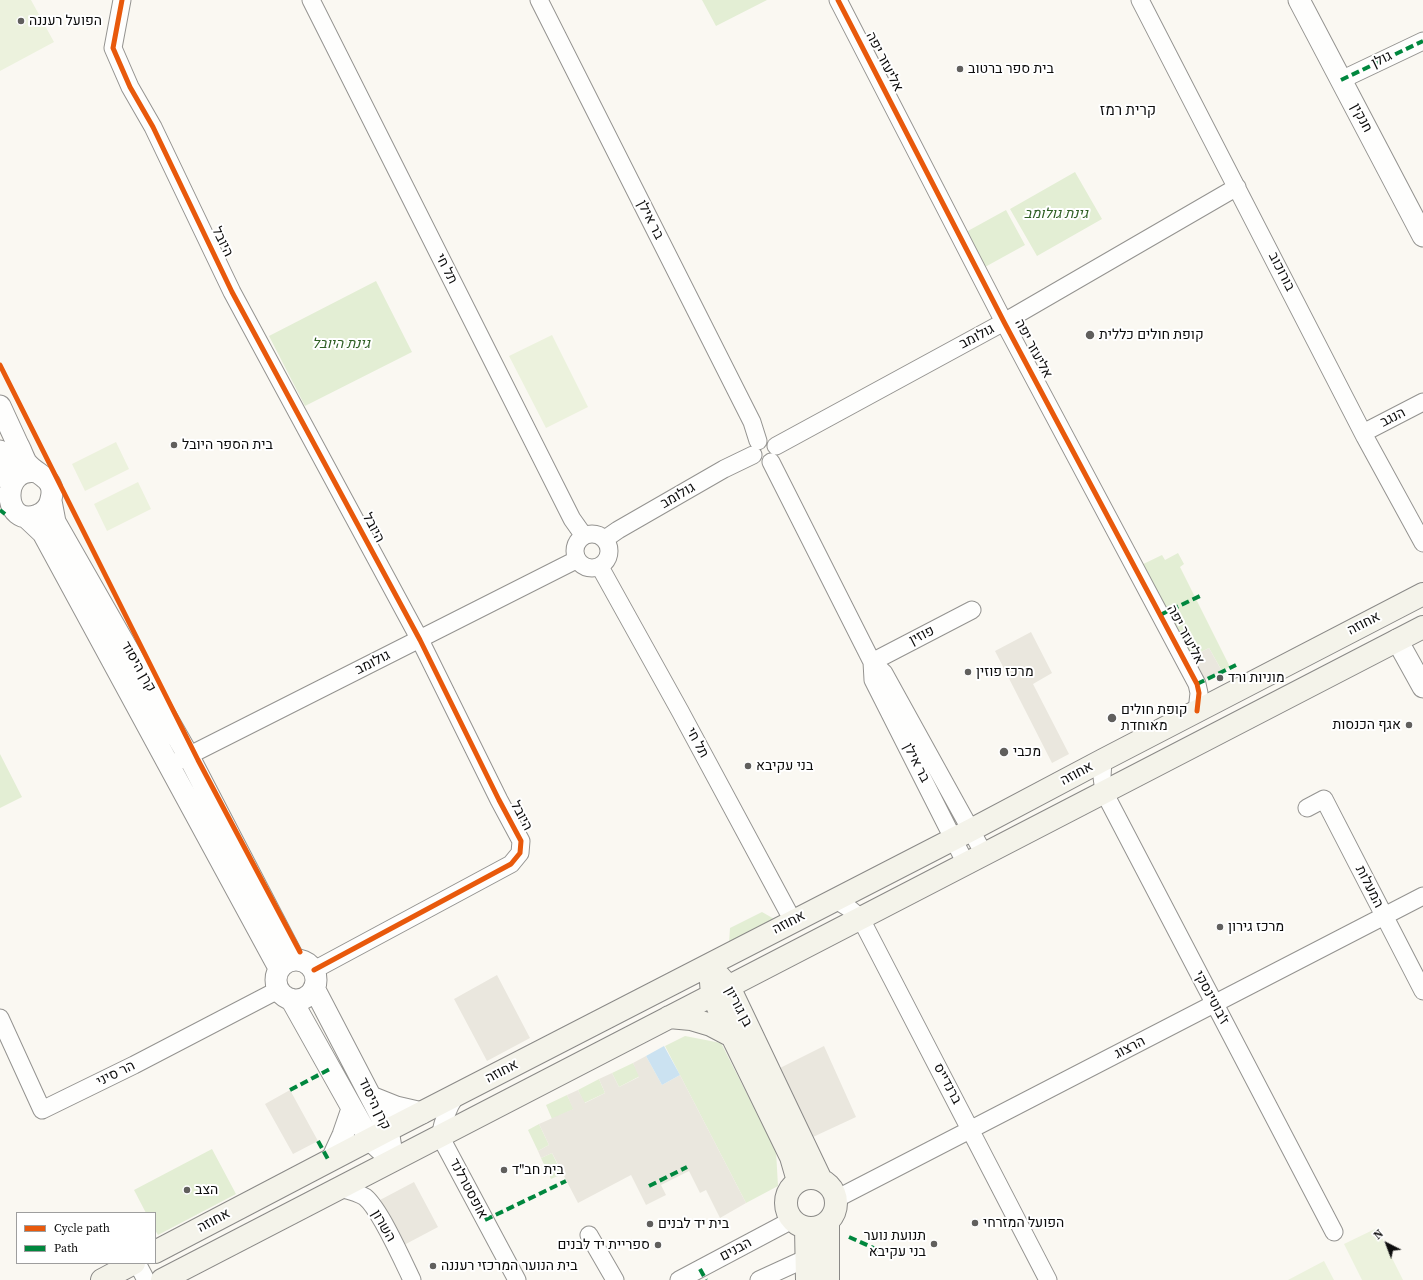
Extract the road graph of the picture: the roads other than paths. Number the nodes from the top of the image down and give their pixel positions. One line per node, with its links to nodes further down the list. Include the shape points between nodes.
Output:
1 (122, 0): 31 (street, היובל, via 113,48 130,87 153,127 232,292)
2 (311, 0): 23 (street, תל חי, via 572,518)
3 (539, 0): 16 (street, בר אילן, via 752,422)
4 (838, 0): 11 (street, אליעזר יפה)
5 (1140, 0): 9 (street, בורוכוב)
6 (1299, 0): 8 (street, חנקין)
7 (1423, 41): 8 (street, גולן)
8 (1341, 80): 10 (street, חנקין)
9 (1237, 187): 11 (street, גולומב); 14 (street, בורוכוב)
10 (1423, 236)
11 (1004, 322): 15 (street, גולומב); 35 (street, אליעזר יפה, via 1197,685)
12 (1423, 402): 14 (street, הנגב)
13 (0, 406): 19 (street, via 26,462)
14 (1363, 433): 25 (street, בורוכוב)
15 (776, 446): 16 (street, via 766,439); 18 (street, via 776,457)
16 (755, 448): 18 (street, via 759,462); 24 (street, גולומב)
17 (0, 451): 20 (street, via 10,470)
18 (771, 462): 33 (street, בר אילן)
19 (36, 472): 20 (street, via 21,472); 21 (street, via 48,480)
20 (10, 481): 22 (street, via 6,495)
21 (51, 501): 22 (street, via 41,514); 36 (street, קרן היסוד, via 55,522)
22 (13, 514): 38 (street, קרן היסוד, via 43,533)
23 (584, 536): 24 (street, via 590,534); 26 (street, via 576,544)
24 (604, 539): 27 (street, via 609,553)
25 (1423, 543)
26 (576, 560): 27 (street, via 588,569); 31 (street, גולומב)
27 (600, 567): 47 (street, תל חי)
28 (1423, 594): 35 (main road, אחוזה)
29 (972, 610): 33 (street, פוזין)
30 (1423, 627): 32 (main road, אחוזה)
31 (420, 640): 36 (street, גולומב); 51 (street, היובל, via 521,841 520,853 512,864)
32 (1397, 640): 34 (street); 39 (main road, אחוזה)
33 (872, 662): 41 (street, בר אילן, via 884,673)
34 (1423, 687)
35 (1197, 711): 37 (main road, אחוזה)
36 (189, 757): 38 (street, גולומב); 48 (street, קרן היסוד)
37 (1103, 760): 39 (street, ז'בוטינסקי); 41 (main road, אחוזה)
38 (169, 765): 48 (street, קרן היסוד)
39 (1104, 792): 42 (main road, אחוזה); 55 (street, ז'בוטינסקי)
40 (1307, 808): 45 (street, המעלות, via 1324,799)
41 (962, 834): 42 (street, בר אילן); 44 (main road, אחוזה)
42 (975, 859): 46 (main road, אחוזה)
43 (1423, 896): 45 (street, הרצוג)
44 (833, 900): 46 (street, ברנדייס, via 853,910); 47 (main road, אחוזה)
45 (1384, 916): 53 (street, המעלות); 55 (street, הרצוג)
46 (861, 919): 50 (main road, אחוזה); 63 (street, ברנדייס)
47 (793, 921): 49 (main road, אחוזה)
48 (286, 964): 51 (street, via 305,962); 54 (street, via 276,979)
49 (709, 965): 52 (main road, בן גוריון); 59 (main road, אחוזה)
50 (759, 971): 52 (main road, אחוזה); 58 (main road, via 752,985)
51 (314, 979): 54 (street, via 307,996 297,1000); 60 (street, קרן היסוד)
52 (721, 991): 57 (main road, אחוזה); 58 (main road, בן גוריון)
53 (1423, 991)
54 (285, 995): 56 (street, הר סיני, via 42,1110); 61 (street, קרן היסוד)
55 (1214, 1004): 63 (street, הרצוג); 74 (street, ז'בוטינסקי)
56 (0, 1018)
57 (669, 1018): 58 (main road, via 691,1019); 65 (main road, אחוזה)
58 (741, 1032): 68 (main road, בן גוריון); 69 (main road, בן גוריון, via 791,1157)
59 (455, 1096): 62 (main road, אחוזה); 65 (street, via 443,1121)
60 (371, 1097): 62 (street, via 396,1107); 64 (street, קרן היסוד)
61 (352, 1109): 64 (street, קרן היסוד); 66 (street)
62 (422, 1113): 64 (main road, אחוזה)
63 (971, 1130): 71 (street, הרצוג); 90 (street, ברנדייס)
64 (379, 1135): 66 (main road, אחוזה); 67 (street, קרן היסוד)
65 (440, 1136): 67 (main road, אחוזה); 84 (street, אופסטרלנד)
66 (332, 1159): 76 (main road, אחוזה)
67 (392, 1160): 70 (main road, אחוזה)
68 (821, 1180): 69 (main road, via 806,1178); 71 (main road, via 829,1184)
69 (798, 1181): 73 (main road, via 791,1187 786,1204 788,1212)
70 (339, 1188): 82 (main road, אחוזה); 83 (street, השרון, via 351,1190 365,1198 379,1215)
71 (836, 1200): 72 (main road, via 834,1212)
72 (828, 1222): 73 (main road, via 814,1228); 89 (main road)
73 (799, 1224): 77 (main road); 86 (street, הבנים)
74 (1334, 1232)
75 (589, 1235): 85 (street)
76 (156, 1251)
77 (807, 1258): 87 (street); 88 (main road)
78 (134, 1264): 80 (main road)
79 (137, 1264): 81 (street)
80 (102, 1280)
81 (146, 1280)
82 (162, 1280)
83 (412, 1280)
84 (517, 1280)
85 (615, 1280)
86 (679, 1280)
87 (759, 1280)
88 (807, 1280)
89 (828, 1280)
90 (1048, 1280)

